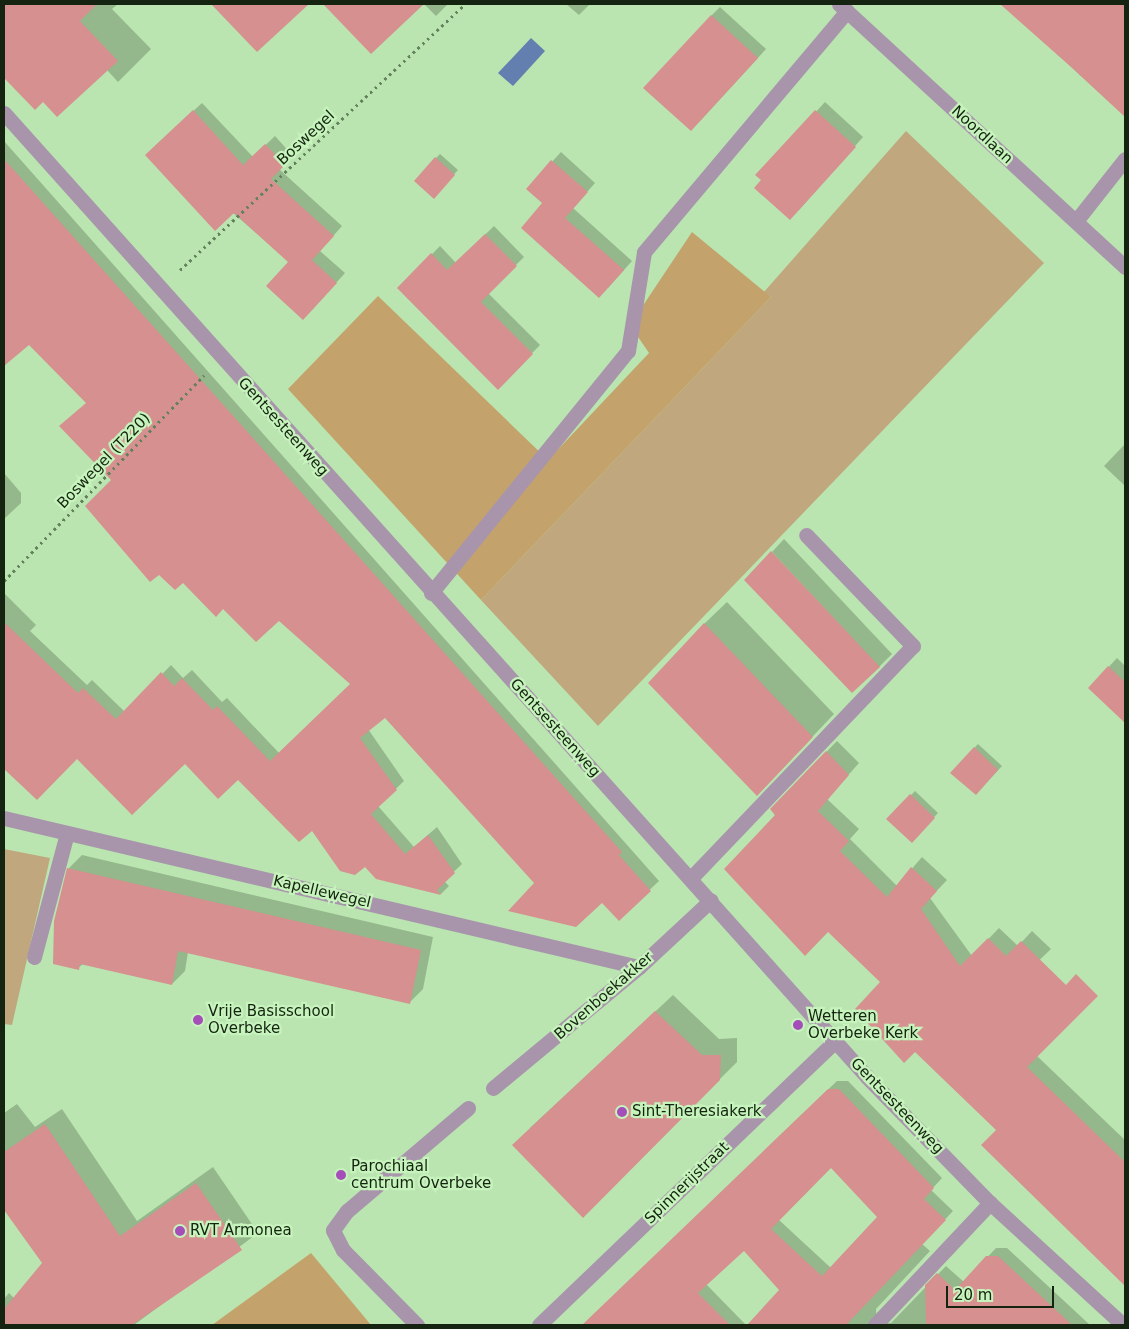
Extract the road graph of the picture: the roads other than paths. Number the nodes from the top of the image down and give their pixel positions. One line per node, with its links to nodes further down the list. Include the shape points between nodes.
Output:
1 (843, 8): 4 (street, Noordlaan); 7 (street, via 644,252 628,351)
2 (4, 113): 7 (street, Gentsesteenweg)
3 (1125, 159): 4 (street)
4 (1076, 222): 5 (street, Noordlaan)
5 (1125, 267)
6 (806, 535): 10 (street, via 913,646)
7 (432, 593): 10 (street, Gentsesteenweg)
8 (4, 818): 9 (street, Kapellewegel)
9 (67, 833): 12 (street); 13 (street, Kapellewegel)
10 (691, 878): 11 (street, Gentsesteenweg)
11 (711, 900): 13 (street, Bovenboekakker); 14 (street, Gentsesteenweg)
12 (34, 957)
13 (639, 967): 15 (street, Bovenboekakker)
14 (835, 1040): 17 (street, Gentsesteenweg); 19 (street, Spinnerijstraat)
15 (493, 1088)
16 (468, 1108): 18 (street, via 348,1211 333,1230 343,1250)
17 (990, 1202): 20 (street); 21 (street, Gentsesteenweg)
18 (417, 1325)
19 (539, 1325)
20 (876, 1325)
21 (1123, 1325)

